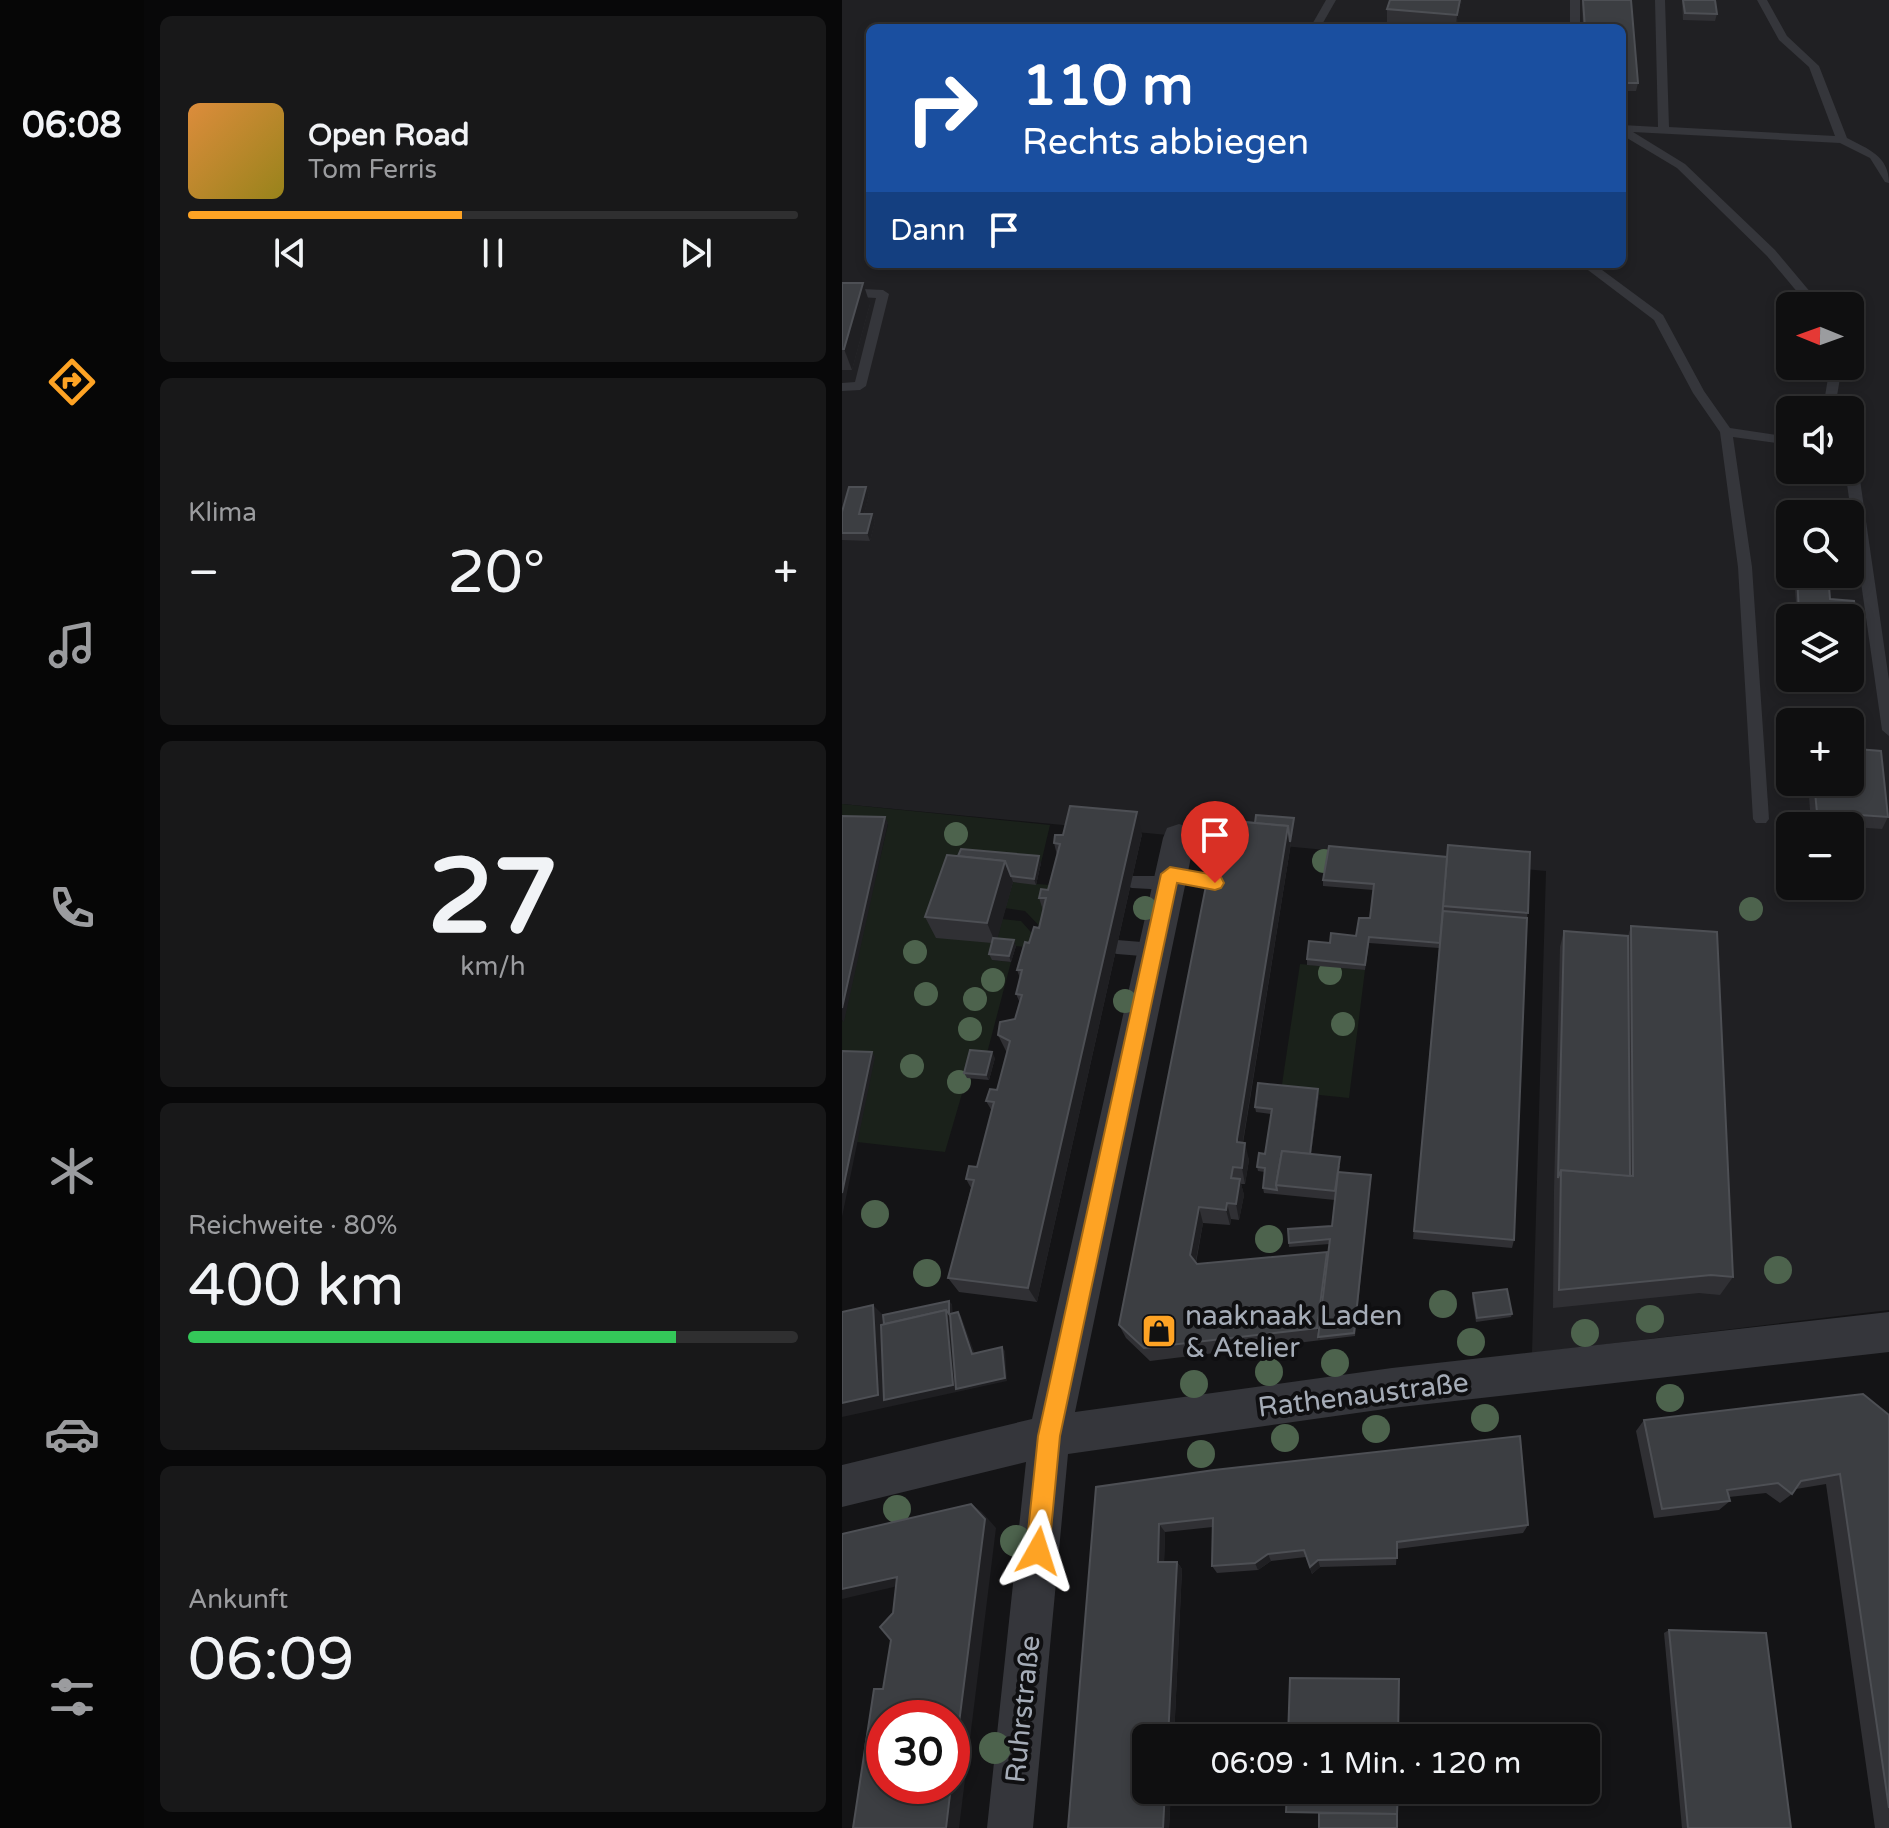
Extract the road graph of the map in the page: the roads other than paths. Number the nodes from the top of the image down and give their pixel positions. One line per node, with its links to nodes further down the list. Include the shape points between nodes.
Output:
1 (1331, 0): 5 (lane)
2 (1575, 0): 6 (lane)
3 (1660, 0): 8 (lane)
4 (1762, 0): 10 (lane, via 1783,38 1814,66)
5 (1317, 24)
6 (1575, 24)
7 (1626, 129): 8 (lane)
8 (1664, 130): 10 (lane)
9 (1626, 132): 14 (lane, via 1681,166)
10 (1842, 140): 11 (lane, via 1874,156)
11 (1889, 180)
12 (1591, 268): 16 (lane, via 1659,318)
13 (842, 292): 15 (lane, via 883,294 860,386)
14 (1804, 292)
15 (842, 387)
16 (1726, 432): 17 (lane); 20 (lane, via 1745,567)
17 (1776, 439)
18 (1854, 484): 19 (lane)
19 (1889, 730)
20 (1761, 819)
21 (1179, 838): 22 (street, Ruhrstraße)
22 (1169, 878): 23 (lane); 24 (lane); 26 (street, Ruhrstraße)
23 (1132, 881)
24 (1215, 883)
25 (1117, 947): 26 (lane)
26 (1154, 950): 28 (street, Ruhrstraße)
27 (1889, 1332): 28 (street, Rathenaustraße, via 1392,1388)
28 (1049, 1436): 29 (street, Rathenaustraße); 30 (street, Ruhrstraße)
29 (842, 1486)
30 (1010, 1828)

